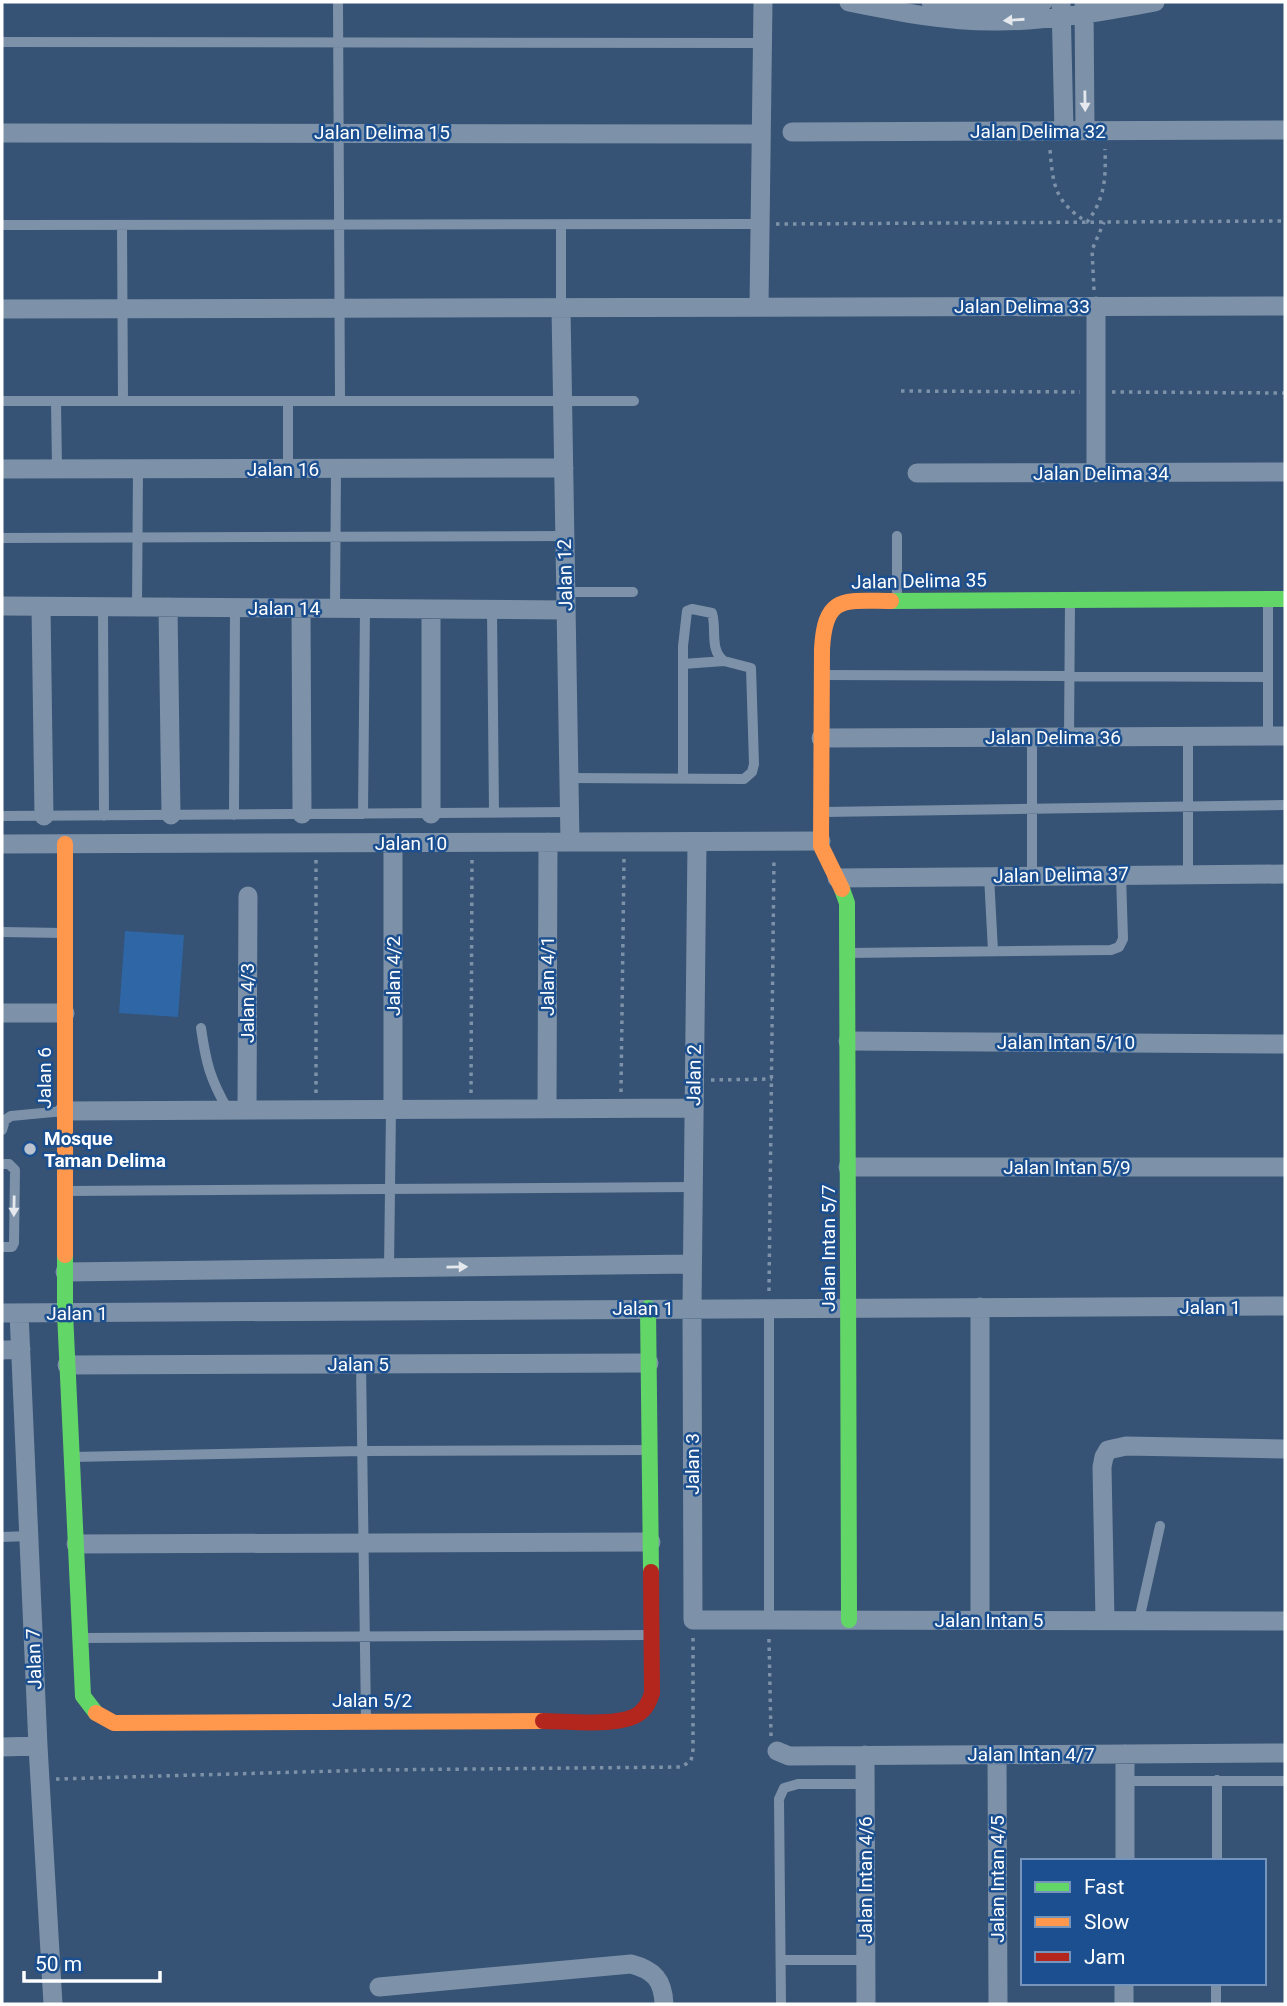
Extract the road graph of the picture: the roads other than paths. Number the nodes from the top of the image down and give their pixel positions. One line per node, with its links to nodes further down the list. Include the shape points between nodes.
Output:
1 (338, 2): 10 (lane)
2 (764, 2): 11 (street)
3 (849, 2): 8 (street, one-way to 3, via 998,22 913,15)
4 (931, 2): 5 (street, via 998,6)
5 (1043, 2)
6 (1155, 2): 7 (street)
7 (1084, 8): 8 (street); 12 (street, one-way to 12)
8 (1062, 10): 15 (street)
9 (2, 42): 10 (lane)
10 (338, 43): 11 (lane); 16 (lane)
11 (763, 43): 18 (street)
12 (1094, 130): 13 (street, Jalan Delima 32); 15 (street, Jalan Delima 32)
13 (1285, 130)
14 (792, 131): 15 (street, Jalan Delima 32)
15 (1056, 131)
16 (338, 132): 17 (street, Jalan Delima 15); 18 (street, Jalan Delima 15); 22 (lane)
17 (2, 133)
18 (761, 134): 19 (street)
19 (760, 224): 23 (lane); 26 (street)
20 (2, 225): 21 (lane)
21 (122, 225): 22 (lane); 30 (lane)
22 (339, 225): 23 (lane); 27 (lane)
23 (561, 225): 28 (lane)
24 (1096, 306): 25 (street, Jalan Delima 33); 26 (street, Jalan Delima 33); 46 (street)
25 (1285, 306)
26 (759, 307): 28 (street, Jalan Delima 33)
27 (340, 308): 28 (street, Jalan Delima 33); 30 (street, Jalan Delima 33); 35 (lane)
28 (561, 308): 36 (street, Jalan 12)
29 (2, 309): 30 (street, Jalan Delima 33)
30 (123, 309): 33 (lane)
31 (2, 401): 32 (lane)
32 (56, 401): 33 (lane); 42 (lane)
33 (123, 401): 34 (lane)
34 (288, 401): 35 (lane); 38 (lane)
35 (340, 401): 36 (lane)
36 (562, 401): 37 (lane); 40 (street, Jalan 12)
37 (634, 401)
38 (288, 468): 39 (street, Jalan 16); 43 (street, Jalan 16)
39 (336, 468): 40 (street, Jalan 16); 49 (lane)
40 (564, 468): 47 (street, Jalan 12)
41 (2, 469): 42 (street, Jalan 16)
42 (57, 469): 43 (street, Jalan 16)
43 (138, 469): 51 (lane)
44 (1285, 472): 46 (street, Jalan Delima 34)
45 (916, 473): 46 (street, Jalan Delima 34)
46 (1096, 473)
47 (565, 536): 49 (lane); 56 (street, Jalan 12)
48 (897, 536): 57 (lane)
49 (335, 537): 51 (lane); 65 (lane)
50 (2, 538): 51 (lane)
51 (138, 538): 61 (lane)
52 (633, 592): 56 (lane)
53 (1268, 599): 54 (street, Jalan Delima 35); 55 (street, Jalan Delima 35); 73 (lane)
54 (1285, 599)
55 (1070, 600): 57 (street, Jalan Delima 35); 72 (lane)
56 (566, 601): 68 (street, Jalan 14); 79 (street, Jalan 12)
57 (897, 601): 71 (street, Jalan Delima 35, via 851,601 828,611)
58 (2, 606): 59 (street, Jalan 14)
59 (41, 607): 60 (street, Jalan 14); 93 (street)
60 (103, 607): 61 (street, Jalan 14); 94 (lane)
61 (137, 607): 62 (street, Jalan 14)
62 (168, 607): 63 (street, Jalan 14); 90 (street)
63 (234, 608): 64 (street, Jalan 14); 91 (lane)
64 (301, 608): 65 (street, Jalan 14); 87 (street)
65 (335, 609): 66 (street, Jalan 14)
66 (365, 609): 67 (street, Jalan 14); 88 (lane)
67 (431, 609): 68 (street, Jalan 14); 89 (street)
68 (492, 610): 84 (lane)
69 (724, 661): 70 (lane); 70 (lane, via 715,650 712,613 692,609 685,616); 80 (lane, via 752,672 752,772 744,779)
70 (683, 664): 80 (lane)
71 (822, 675): 72 (lane); 76 (street, Jalan Delima 35)
72 (1069, 676): 73 (lane); 78 (lane)
73 (1268, 677): 75 (lane)
74 (1188, 736): 75 (street, Jalan Delima 36); 78 (street, Jalan Delima 36); 82 (lane)
75 (1277, 736)
76 (821, 737): 77 (street, Jalan Delima 36); 86 (street, Jalan Delima 35)
77 (1032, 737): 78 (street, Jalan Delima 36); 83 (lane)
78 (1069, 737)
79 (569, 778): 80 (lane); 85 (street, Jalan 12)
80 (682, 778)
81 (1285, 806): 82 (lane)
82 (1189, 807): 83 (lane); 102 (lane)
83 (1032, 809): 86 (lane); 106 (lane)
84 (494, 813): 85 (lane); 89 (lane)
85 (570, 813): 97 (street, Jalan 12)
86 (820, 813): 95 (street, Jalan Delima 35)
87 (302, 814): 88 (lane); 91 (lane)
88 (363, 814): 89 (lane)
89 (431, 814)
90 (171, 815): 91 (lane); 94 (lane)
91 (234, 815)
92 (2, 816): 93 (lane)
93 (44, 816): 94 (lane)
94 (104, 816)
95 (821, 841): 98 (street, Jalan 10); 107 (street, Jalan Delima 35)
96 (548, 842): 97 (street, Jalan 10); 99 (street, Jalan 10); 120 (street, Jalan 4/1)
97 (570, 842): 98 (street, Jalan 10)
98 (697, 842): 118 (street, Jalan 2)
99 (393, 843): 101 (street, Jalan 10); 119 (street, Jalan 4/2)
100 (2, 844): 101 (street, Jalan 10)
101 (65, 844): 110 (street, Jalan 6)
102 (1188, 873): 103 (street, Jalan Delima 37); 104 (street, Jalan Delima 37)
103 (1121, 874): 106 (street, Jalan Delima 37); 111 (lane, via 1124,928 1119,947)
104 (1285, 874)
105 (989, 876): 106 (street, Jalan Delima 37); 107 (street, Jalan Delima 37); 111 (lane)
106 (1032, 876)
107 (837, 878): 112 (street, Jalan Intan 5/7, via 847,903)
108 (248, 896): 121 (street, Jalan 4/3)
109 (2, 932): 110 (lane)
110 (65, 933): 114 (street, Jalan 6)
111 (993, 951): 112 (lane)
112 (847, 953): 116 (street, Jalan Intan 5/7)
113 (2, 1013): 114 (street)
114 (65, 1013): 122 (street, Jalan 6)
115 (201, 1028): 121 (lane, via 214,1085)
116 (848, 1041): 117 (street, Jalan Intan 5/10); 125 (street, Jalan Intan 5/7)
117 (1285, 1044)
118 (694, 1108): 120 (street); 127 (street, Jalan 2)
119 (392, 1109): 120 (street); 121 (street); 128 (lane)
120 (547, 1109)
121 (237, 1110): 122 (street)
122 (64, 1111): 123 (lane, via 11,1116); 129 (street, Jalan 6)
123 (2, 1130)
124 (2, 1164): 130 (lane, one-way to 130, via 15,1170 14,1243)
125 (848, 1167): 126 (street, Jalan Intan 5/9); 139 (street, Jalan Intan 5/7)
126 (1285, 1167)
127 (693, 1187): 128 (lane); 131 (street, Jalan 2)
128 (390, 1189): 129 (lane); 132 (lane)
129 (65, 1191): 133 (street, Jalan 6)
130 (2, 1247)
131 (692, 1264): 132 (street, one-way to 131); 137 (street, Jalan 2)
132 (389, 1268): 133 (street)
133 (65, 1272): 140 (street, Jalan 6)
134 (1285, 1306): 135 (street, Jalan 1)
135 (980, 1307): 139 (street, Jalan 1); 159 (street)
136 (648, 1308): 137 (street, Jalan 1); 140 (street, Jalan 1); 144 (street)
137 (692, 1308): 138 (street, Jalan 1); 156 (street, Jalan 3)
138 (769, 1308): 139 (street, Jalan 1); 157 (lane)
139 (849, 1308): 158 (street, Jalan Intan 5/7)
140 (65, 1312): 141 (street, Jalan 1); 145 (street, Jalan 6)
141 (10, 1313): 142 (street, Jalan 7)
142 (11, 1349): 151 (street, Jalan 7)
143 (361, 1363): 144 (street, Jalan 5); 145 (street, Jalan 5); 148 (lane)
144 (649, 1363): 147 (street)
145 (67, 1365): 149 (street, Jalan 6)
146 (1285, 1449): 160 (street, via 1126,1446 1108,1450 1102,1467)
147 (650, 1450): 148 (lane); 153 (street)
148 (361, 1451): 149 (lane); 155 (lane)
149 (72, 1457): 154 (street, Jalan 6)
150 (1160, 1526): 161 (lane)
151 (29, 1536): 152 (lane); 168 (street, Jalan 7)
152 (2, 1537)
153 (651, 1542): 155 (street); 164 (street)
154 (76, 1544): 155 (street); 165 (street, Jalan 6)
155 (363, 1544): 163 (lane)
156 (693, 1620): 157 (street, Jalan Intan 5)
157 (769, 1620): 158 (street, Jalan Intan 5)
158 (849, 1620): 159 (street, Jalan Intan 5)
159 (980, 1620): 160 (street, Jalan Intan 5)
160 (1105, 1620): 161 (street, Jalan Intan 5)
161 (1139, 1620): 162 (street, Jalan Intan 5)
162 (1285, 1620)
163 (365, 1635): 164 (lane); 165 (lane); 167 (lane)
164 (652, 1635): 167 (street, Jalan 5/2, via 652,1693 645,1710 634,1718)
165 (81, 1638): 166 (street, Jalan 6, via 83,1696)
166 (98, 1715): 167 (street, Jalan 5/2, via 114,1723)
167 (366, 1721)
168 (38, 1746): 169 (street); 186 (street, Jalan 7)
169 (2, 1747)
170 (777, 1751): 173 (street, Jalan Intan 4/7, via 789,1756)
171 (1285, 1753): 172 (street, Jalan Intan 4/7)
172 (1125, 1754): 174 (street, Jalan Intan 4/7); 176 (street)
173 (865, 1755): 174 (street, Jalan Intan 4/7); 178 (street, Jalan Intan 4/6)
174 (998, 1755): 190 (street, Jalan Intan 4/5)
175 (1217, 1780): 176 (lane); 177 (lane); 180 (lane)
176 (1125, 1781): 179 (street)
177 (1285, 1781)
178 (865, 1784): 181 (lane, via 798,1784 785,1788 779,1799); 182 (street, Jalan Intan 4/6)
179 (1125, 1859)
180 (1217, 1859)
181 (781, 1960): 182 (lane); 188 (lane)
182 (866, 1960): 189 (street, Jalan Intan 4/6)
183 (1124, 1985): 191 (street)
184 (1216, 1985): 192 (lane)
185 (379, 1987): 187 (street, via 631,1964 647,1968 659,1978)
186 (53, 2004)
187 (664, 2004)
188 (781, 2004)
189 (866, 2004)
190 (998, 2004)
191 (1124, 2004)
192 (1216, 2004)

